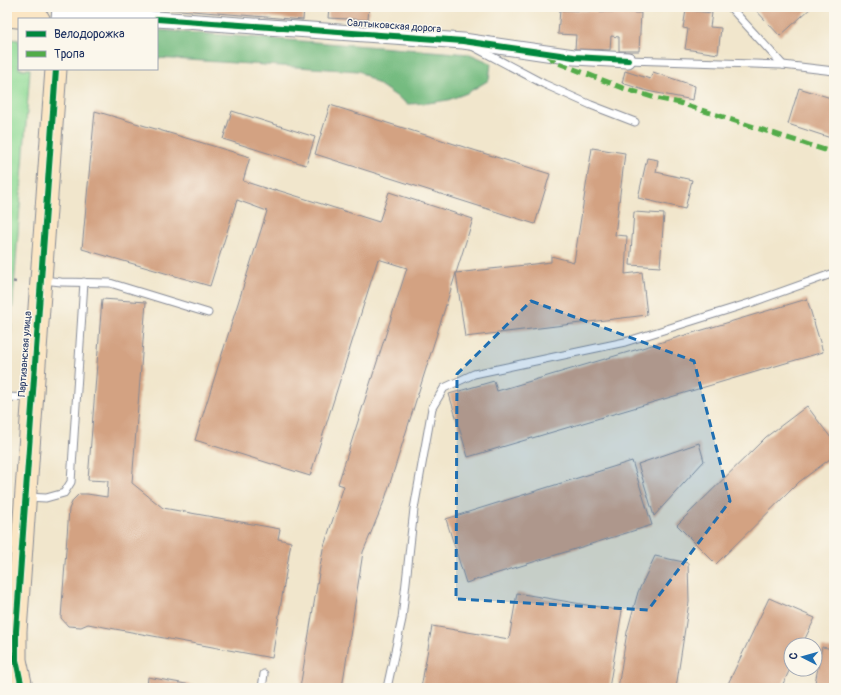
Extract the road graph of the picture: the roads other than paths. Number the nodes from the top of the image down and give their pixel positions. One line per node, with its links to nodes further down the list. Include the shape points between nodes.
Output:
1 (60, 7): 5 (street)
2 (730, 7): 11 (lane)
3 (7, 16): 4 (street)
4 (28, 18)
5 (59, 18)
6 (77, 18): 7 (street, via 99,15)
7 (140, 18)
8 (158, 19): 9 (street, Салтыковская дорога)
9 (463, 41): 10 (street, Салтыковская дорога, via 574,57); 14 (lane, via 544,84)
10 (628, 60): 11 (lane)
11 (783, 65): 13 (lane)
12 (56, 70): 16 (street, Партизанская улица)
13 (834, 71)
14 (635, 122)
15 (834, 273): 27 (lane, via 753,302 625,342 474,374 444,388 432,408 414,509 402,619)
16 (41, 280): 17 (lane); 20 (street, Партизанская улица)
17 (84, 282): 18 (lane, via 110,282); 21 (lane, via 71,482 64,493 46,498)
18 (208, 313)
19 (7, 397): 20 (lane)
20 (32, 398): 21 (street, Партизанская улица)
21 (25, 497): 22 (street, Партизанская улица)
22 (16, 660): 24 (street); 25 (street, Партизанская улица)
23 (264, 674): 26 (lane)
24 (7, 688)
25 (22, 688)
26 (262, 688)
27 (387, 688)

